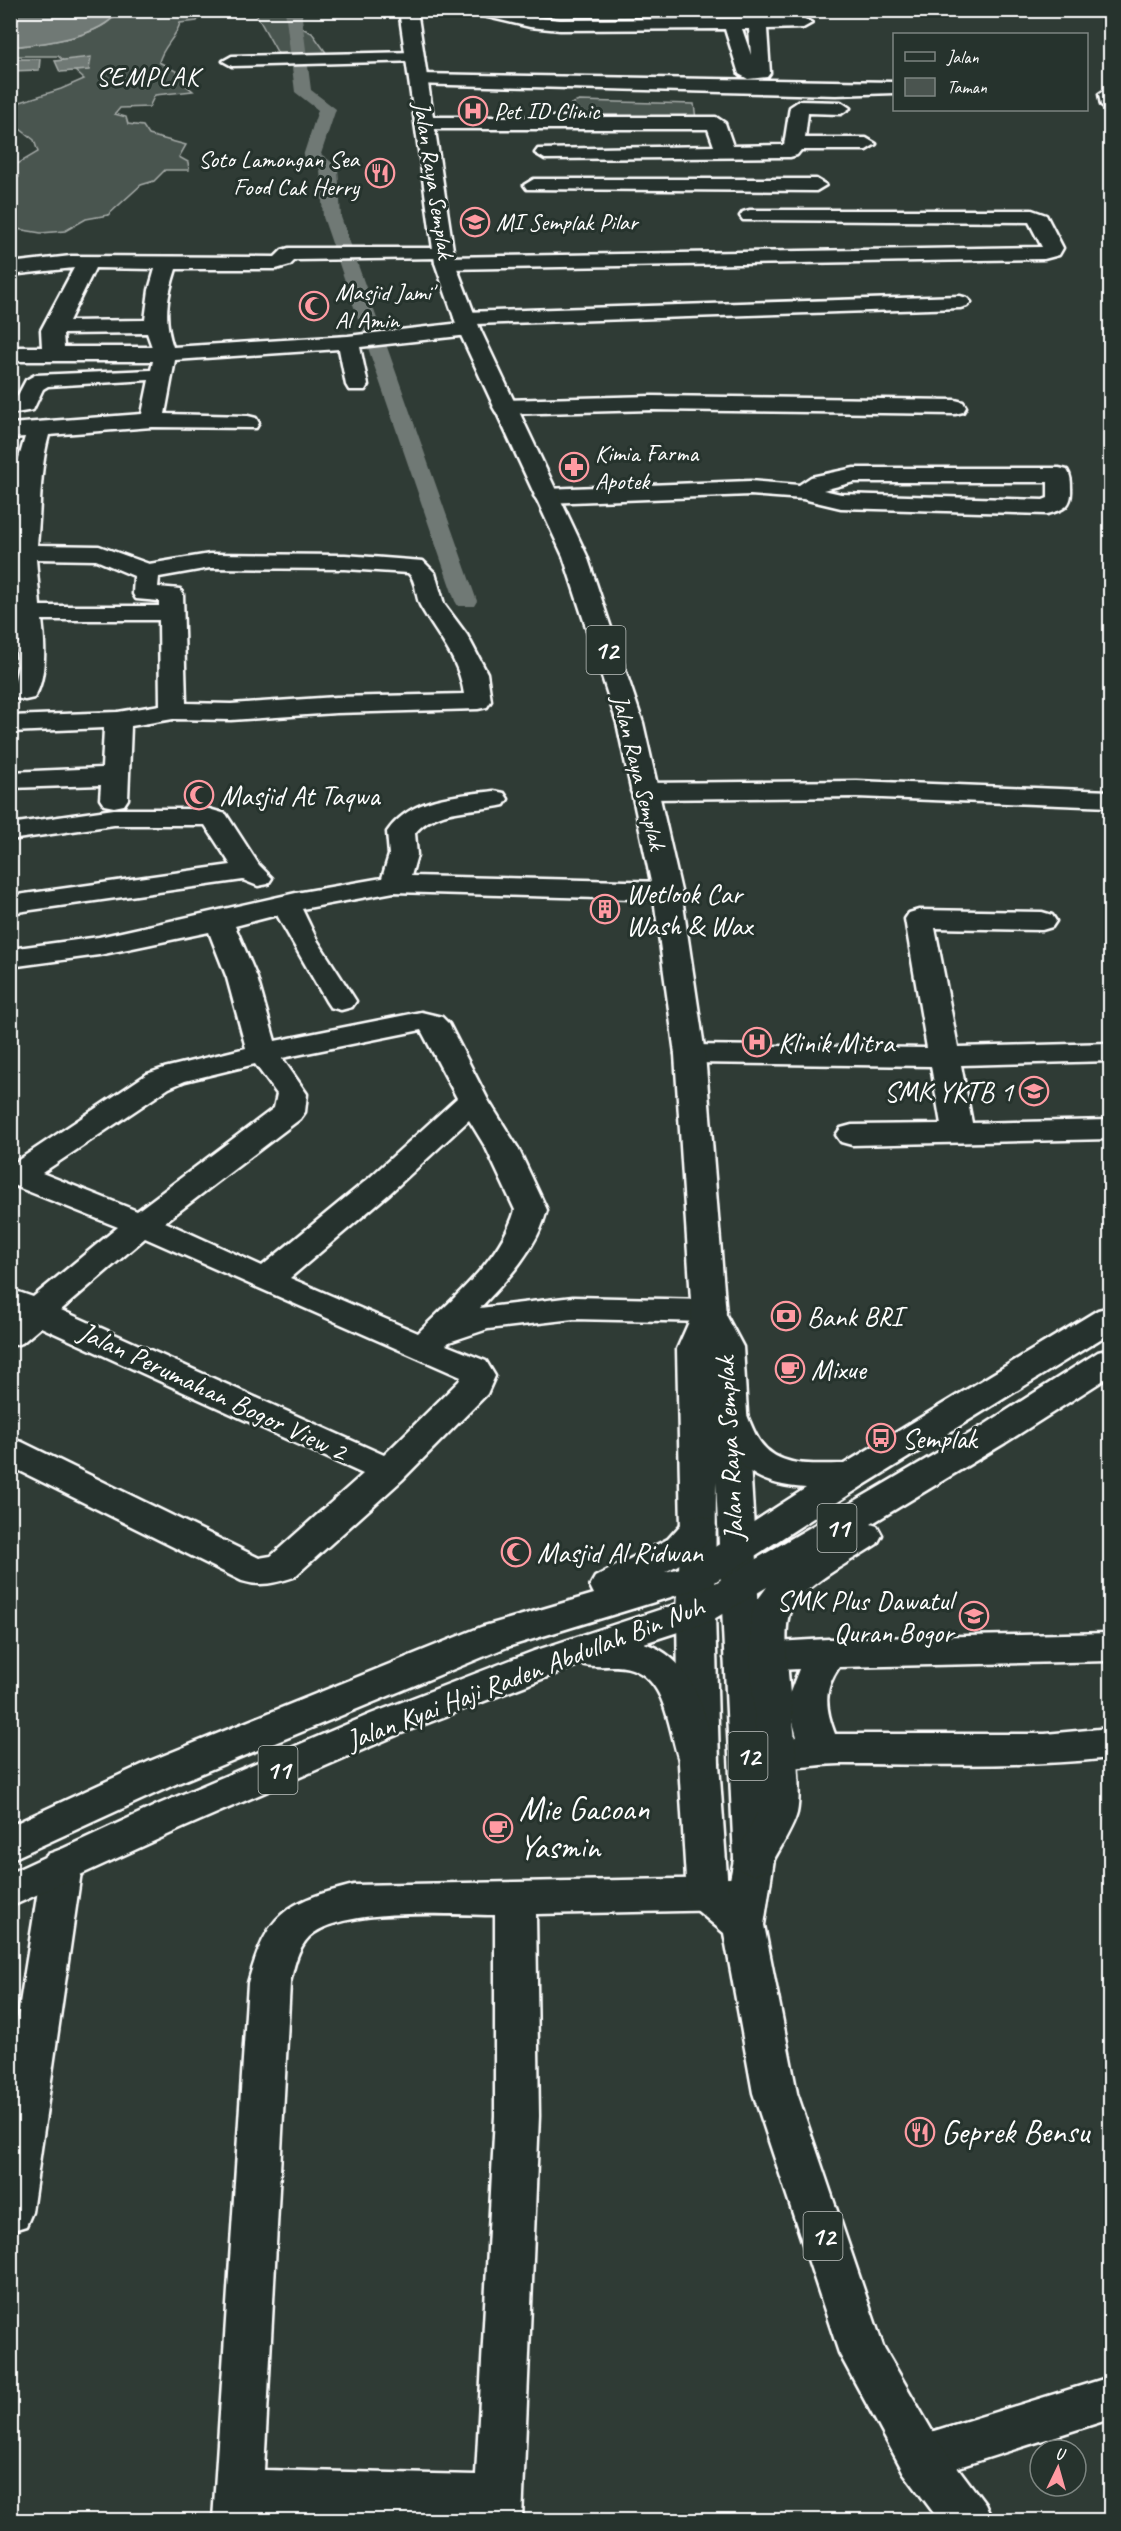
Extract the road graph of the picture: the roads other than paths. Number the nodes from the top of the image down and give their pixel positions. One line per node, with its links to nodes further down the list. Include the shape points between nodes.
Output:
1 (481, 10): 3 (main road, via 560,25)
2 (409, 11): 7 (main road, Jalan Raya Semplak / 12)
3 (732, 24): 4 (main road); 4 (main road, via 748,74 755,75 761,73)
4 (758, 24): 5 (main road)
5 (803, 24)
6 (232, 61): 7 (main road, via 311,60)
7 (417, 69): 8 (main road); 10 (main road, Jalan Raya Semplak / 12)
8 (893, 88)
9 (862, 108): 13 (main road, via 799,105)
10 (425, 123): 11 (main road); 21 (main road, Jalan Raya Semplak / 12)
11 (567, 123): 12 (main road); 12 (main road, via 569,101 704,103 713,106)
12 (716, 123): 15 (main road)
13 (795, 144): 14 (main road); 15 (main road, via 790,151)
14 (866, 144)
15 (725, 151): 16 (main road)
16 (545, 153)
17 (534, 185): 19 (main road)
18 (816, 185): 19 (main road)
19 (746, 186): 20 (main road)
20 (750, 216): 22 (main road); 22 (main road, via 1032,216 1039,219 1053,248 1044,253)
21 (444, 257): 22 (main road); 24 (main road, via 360,251 289,254 276,263); 27 (main road, Jalan Raya Semplak / 12)
22 (750, 258)
23 (87, 263): 24 (main road); 25 (main road); 29 (main road)
24 (167, 264): 28 (main road)
25 (10, 269)
26 (960, 302): 27 (main road)
27 (467, 324): 30 (main road); 36 (main road, Jalan Raya Semplak / 12)
28 (155, 326): 29 (main road); 33 (main road)
29 (56, 328): 31 (main road, via 52,330)
30 (350, 342): 33 (main road); 34 (main road)
31 (53, 353): 32 (main road); 33 (main road)
32 (10, 354)
33 (163, 364): 35 (main road, via 50,378 34,384 25,405); 38 (main road)
34 (357, 385)
35 (10, 407)
36 (504, 407): 37 (main road, via 652,403); 43 (main road, Jalan Raya Semplak / 12)
37 (955, 407)
38 (152, 420): 39 (main road); 40 (main road)
39 (248, 423)
40 (39, 428): 41 (main road); 44 (main road, via 29,465 29,506)
41 (10, 431)
42 (803, 492): 42 (main road, via 819,482 854,475 1059,475 1060,501 1047,507 884,503 841,501); 43 (main road, via 750,489)
43 (546, 496): 56 (main road, Jalan Raya Semplak / 12, via 575,556 630,723)
44 (17, 553): 45 (main road, via 99,553); 46 (main road)
45 (147, 572): 48 (main road, via 145,594 171,594); 51 (main road, via 210,561 345,561 414,566 423,573 432,605 474,673 478,701)
46 (17, 581): 47 (main road)
47 (28, 613): 48 (main road); 49 (main road, via 32,642)
48 (172, 613): 51 (main road)
49 (20, 647): 50 (main road, via 31,666)
50 (25, 692)
51 (173, 711): 52 (main road)
52 (118, 720): 53 (main road); 54 (main road)
53 (10, 724)
54 (114, 776): 55 (main road); 59 (main road)
55 (10, 780)
56 (645, 790): 58 (main road, via 857,789); 63 (main road, Jalan Raya Semplak / 12)
57 (494, 799): 62 (main road, via 430,810 412,818 401,832 402,855)
58 (1110, 799)
59 (114, 817): 60 (main road); 61 (main road, via 209,817 216,820)
60 (10, 832)
61 (253, 874): 64 (main road); 65 (main road, via 252,890)
62 (394, 884): 63 (main road); 65 (main road)
63 (667, 891): 72 (main road, Jalan Raya Semplak / 12)
64 (10, 904)
65 (283, 905): 66 (main road); 69 (main road)
66 (219, 921): 68 (main road, via 99,946); 71 (main road, Jalan Perumahan Bogor View 2, via 242,978)
67 (1042, 921): 73 (main road, via 917,910)
68 (10, 958)
69 (341, 1001)
70 (1110, 1052): 73 (main road)
71 (262, 1053): 74 (main road, Jalan Perumahan Bogor View 2, via 421,1021 431,1023); 78 (main road, Jalan Perumahan Bogor View 2, via 158,1081); 79 (main road, Jalan Perumahan Bogor View 2, via 291,1094 289,1112)
72 (690, 1054): 73 (main road); 82 (main road, Jalan Raya Semplak / 12)
73 (946, 1055): 76 (main road)
74 (473, 1100): 80 (main road, via 379,1186); 85 (main road, Jalan Perumahan Bogor View 2, via 531,1210 530,1219 509,1254)
75 (1110, 1130): 76 (main road)
76 (958, 1132): 77 (main road)
77 (852, 1135)
78 (14, 1174): 79 (main road, Jalan Perumahan Bogor View 2)
79 (141, 1224): 80 (main road, Jalan Perumahan Bogor View 2); 81 (main road, Jalan Perumahan Bogor View 2)
80 (266, 1280): 85 (main road, Jalan Perumahan Bogor View 2)
81 (24, 1305): 84 (main road, Jalan Perumahan Bogor View 2); 90 (main road, Jalan Perumahan Bogor View 2)
82 (709, 1313): 85 (main road, via 573,1308 485,1318); 87 (main road, Jalan Raya Semplak / 12, via 726,1347); 92 (main road, Jalan Raya Semplak / 12, via 694,1348)
83 (1110, 1318): 91 (main road, Jalan Kyai Haji Raden Abdullah Bin Nuh / 11)
84 (10, 1335)
85 (430, 1341): 90 (main road, Jalan Perumahan Bogor View 2, via 474,1369 478,1376 475,1386)
86 (1110, 1360): 88 (main road, Jalan Kyai Haji Raden Abdullah Bin Nuh / 11)
87 (729, 1412): 91 (main road, 12, via 748,1451 760,1464 785,1473); 93 (main road, Jalan Raya Semplak / 12)
88 (993, 1435): 93 (main road, Jalan Kyai Haji Raden Abdullah Bin Nuh / 11); 98 (main road, via 943,1483 791,1584 775,1602)
89 (10, 1451): 90 (main road, Jalan Perumahan Bogor View 2, via 255,1572 281,1568)
90 (388, 1471)
91 (851, 1476): 93 (main road, Jalan Kyai Haji Raden Abdullah Bin Nuh / 11)
92 (699, 1528): 94 (main road, Jalan Raya Semplak / 12); 95 (main road, via 681,1548 634,1574)
93 (736, 1569): 94 (main road, Jalan Kyai Haji Raden Abdullah Bin Nuh / 11); 98 (main road, 12)
94 (697, 1594): 95 (main road, Jalan Kyai Haji Raden Abdullah Bin Nuh / 11); 99 (main road, Jalan Kyai Haji Raden Abdullah Bin Nuh / 11); 103 (main road, 12)
95 (494, 1637): 104 (main road, Jalan Kyai Haji Raden Abdullah Bin Nuh / 11, via 164,1772)
96 (1110, 1647): 97 (main road)
97 (828, 1653): 98 (main road); 101 (main road, via 810,1679 806,1709)
98 (756, 1657): 102 (main road); 107 (main road, 12)
99 (547, 1661): 103 (main road, 12, via 609,1652 654,1661 673,1680); 105 (main road, Jalan Kyai Haji Raden Abdullah Bin Nuh / 11, via 385,1724)
100 (1110, 1743): 101 (main road, via 1045,1749)
101 (821, 1749): 102 (main road)
102 (777, 1754): 107 (main road, via 777,1813)
103 (699, 1764): 108 (main road, 12)
104 (10, 1844)
105 (62, 1865): 106 (main road, Jalan Kyai Haji Raden Abdullah Bin Nuh / 11); 110 (main road)
106 (10, 1891)
107 (748, 1892): 108 (main road); 112 (main road, 12, via 775,2093 862,2353)
108 (707, 1896): 109 (main road)
109 (516, 1899): 113 (main road, via 354,1901 323,1908 298,1920 284,1938 269,1983); 114 (main road, via 517,2116)
110 (10, 2212)
111 (1110, 2398): 112 (main road)
112 (921, 2457): 115 (main road, 12)
113 (239, 2506): 114 (main road)
114 (498, 2509)
115 (969, 2520)

